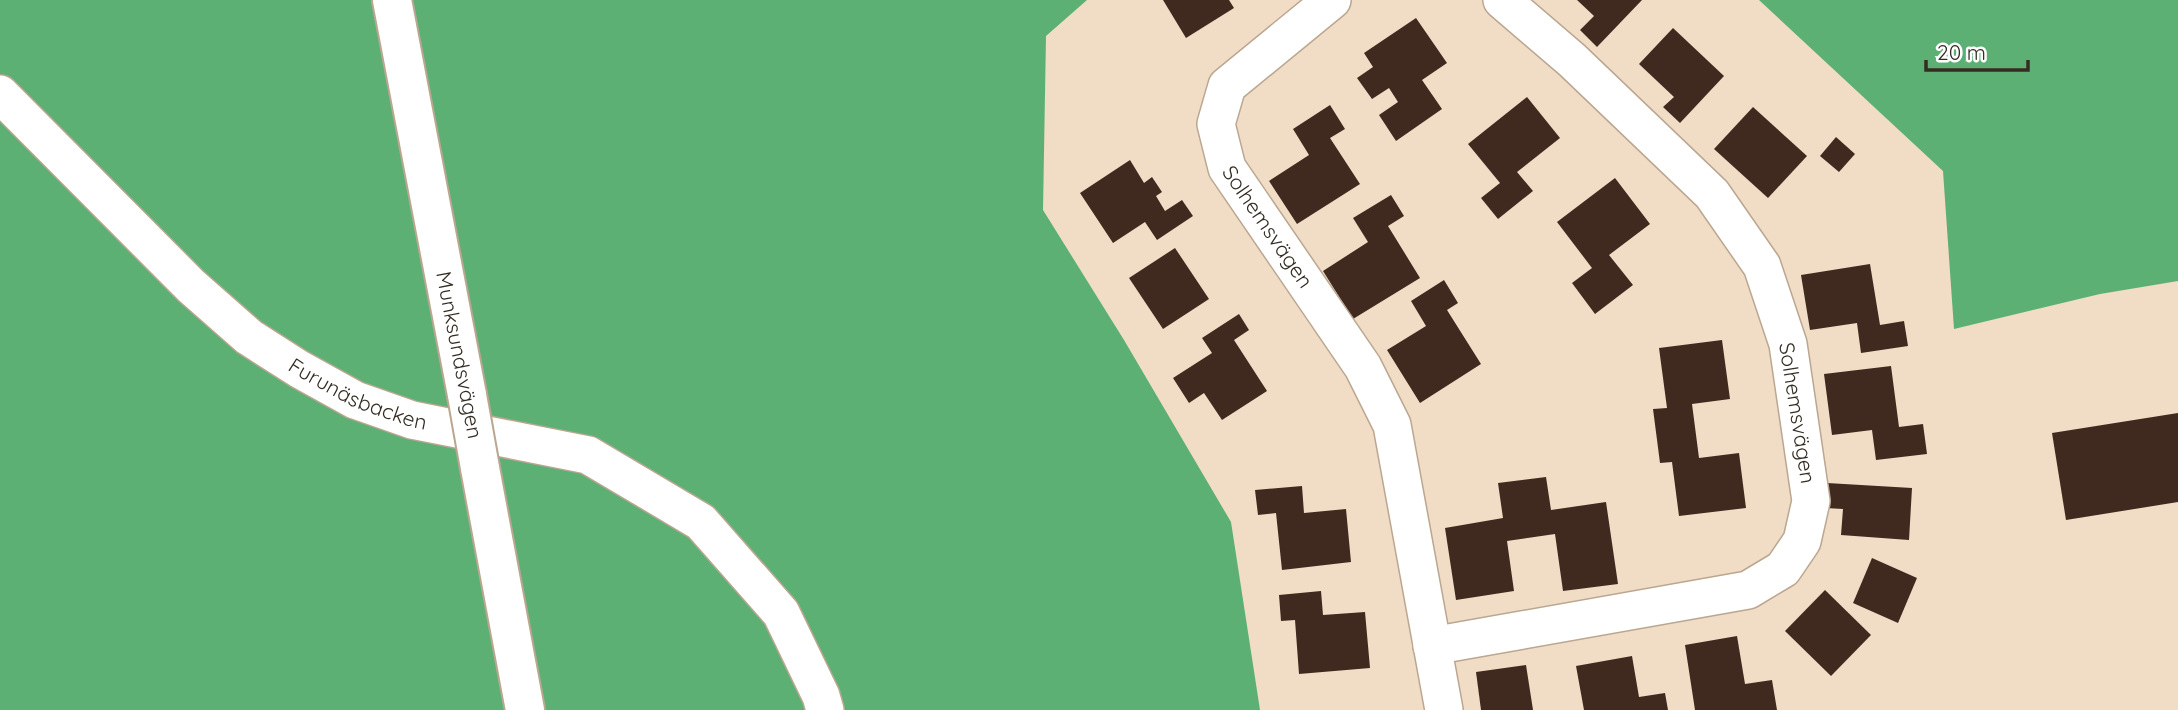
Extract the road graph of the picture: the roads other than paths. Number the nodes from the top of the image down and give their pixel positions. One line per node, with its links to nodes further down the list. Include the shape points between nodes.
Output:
1 (392, 0): 6 (street, Munksundsvägen, bridge)
2 (1332, 0): 5 (street, Solhemsvägen, via 1227,86 1216,124 1227,168 1363,367 1392,425)
3 (1502, 0): 5 (street, Solhemsvägen, via 1712,194 1762,266 1788,344 1811,501 1802,541 1783,569 1748,590)
4 (0, 94): 7 (street, Furunäsbacken, via 191,286 249,337 299,369 355,400 412,420 588,454 701,522 781,613)
5 (1432, 646): 8 (street, Solhemsvägen)
6 (525, 710)
7 (825, 710)
8 (1444, 710)

